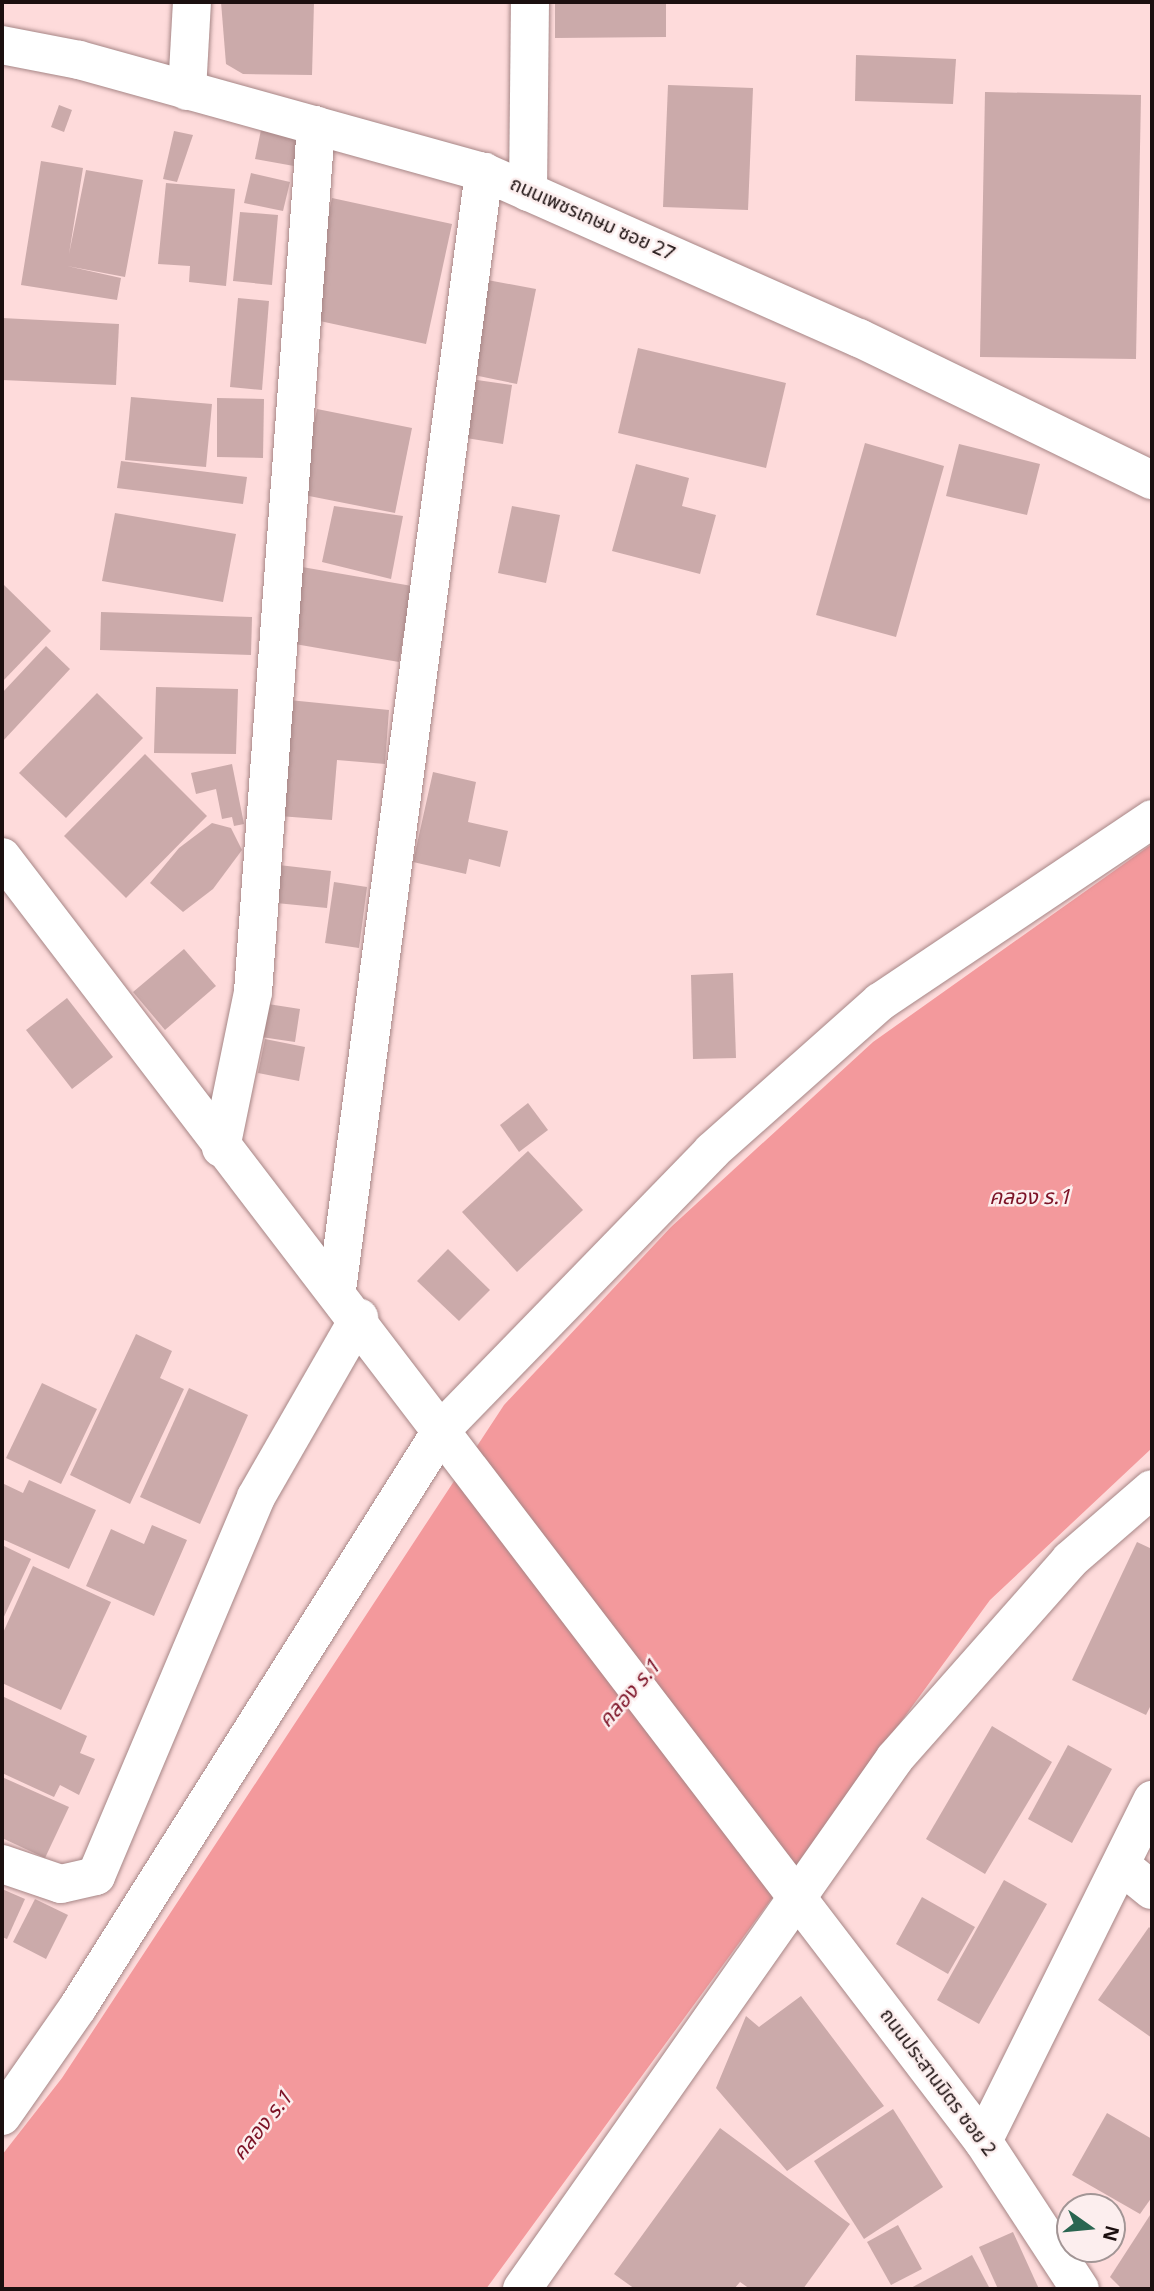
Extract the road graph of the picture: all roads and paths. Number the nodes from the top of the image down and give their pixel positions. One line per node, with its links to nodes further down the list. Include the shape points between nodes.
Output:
1 (192, 2): 4 (street)
2 (530, 2): 7 (street)
3 (2, 45): 4 (street, ถนนเพชรเกษม ซอย 27)
4 (187, 91): 5 (street, ถนนเพชรเกษม ซอย 27)
5 (316, 125): 6 (street, ถนนเพชรเกษม ซอย 27); 11 (street, via 254,992)
6 (484, 172): 7 (street, ถนนเพชรเกษม ซอย 27); 12 (street)
7 (528, 192): 8 (street, ถนนเพชรเกษม ซอย 27, via 859,338)
8 (1152, 480)
9 (1152, 819): 13 (street, via 880,1002 712,1151)
10 (2, 856): 11 (street, ถนนประสานมิตร ซอย 2)
11 (221, 1148): 12 (street, ถนนประสานมิตร ซอย 2)
12 (348, 1304): 13 (street, ถนนประสานมิตร ซอย 2); 16 (street, via 257,1497 96,1876 61,1884)
13 (450, 1438): 19 (street, ถนนประสานมิตร ซอย 2); 20 (street)
14 (1152, 1489): 19 (street, via 1070,1560 895,1758)
15 (1152, 1800): 17 (street)
16 (2, 1864)
17 (1122, 1866): 18 (street); 21 (street)
18 (1152, 1890)
19 (791, 1891): 21 (street, ถนนประสานมิตร ซอย 2); 22 (street)
20 (2, 2116)
21 (983, 2141): 23 (street, ถนนประสานมิตร ซอย 2)
22 (538, 2284)
23 (1080, 2289)

